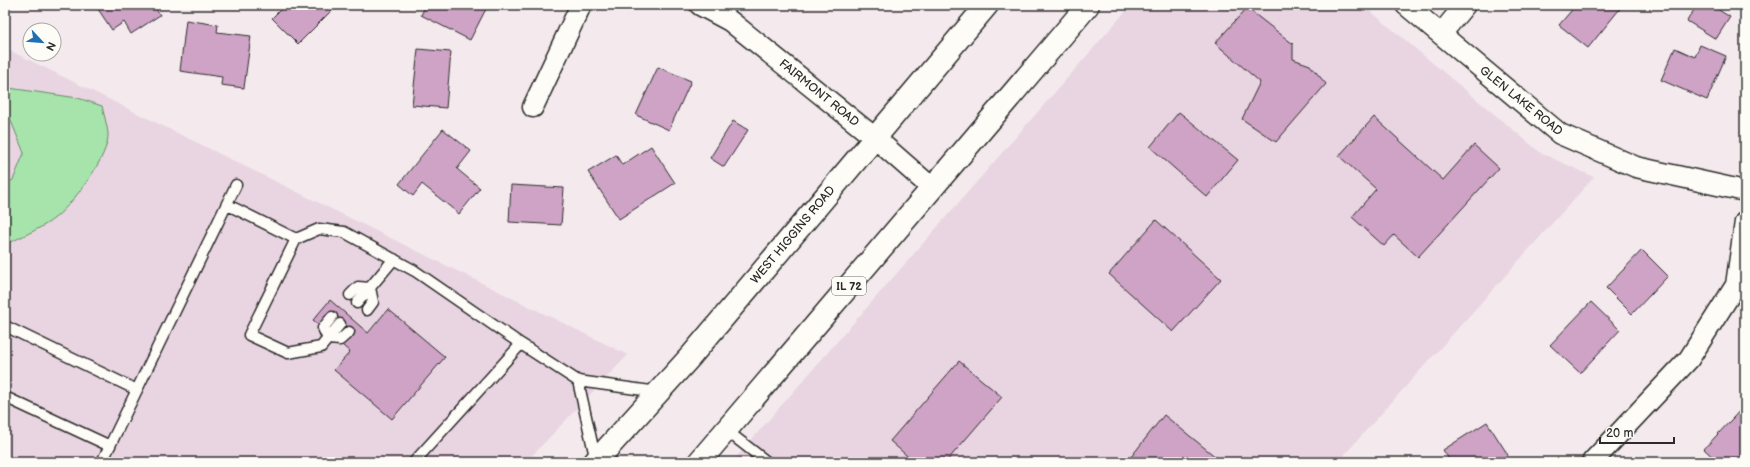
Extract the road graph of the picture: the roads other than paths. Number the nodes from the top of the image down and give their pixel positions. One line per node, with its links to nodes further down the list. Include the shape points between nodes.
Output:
1 (581, 5): 8 (street)
2 (700, 5): 9 (street, FAIRMONT ROAD, via 730,21)
3 (987, 5): 9 (main road, WEST HIGGINS ROAD)
4 (1088, 5): 11 (main road, IL 72)
5 (1406, 5): 7 (street, GLEN LAKE ROAD)
6 (1465, 5): 7 (street)
7 (1441, 34): 12 (street, GLEN LAKE ROAD, via 1560,134 1636,167)
8 (533, 107)
9 (875, 138): 11 (street, FAIRMONT ROAD); 29 (main road, WEST HIGGINS ROAD)
10 (236, 186): 13 (lane)
11 (932, 188): 31 (main road, IL 72)
12 (1745, 191)
13 (228, 205): 15 (lane); 28 (lane)
14 (1745, 222): 38 (street, via 1736,285 1689,359)
15 (296, 239): 16 (lane, via 319,229 344,232); 25 (lane, via 249,335 288,353 321,347)
16 (394, 259): 17 (lane); 26 (lane)
17 (370, 288): 18 (lane, via 358,287); 19 (lane); 20 (lane, via 373,302)
18 (350, 295)
19 (357, 303)
20 (367, 310)
21 (332, 316): 25 (lane, via 323,328)
22 (340, 324): 25 (lane)
23 (5, 326): 28 (lane)
24 (348, 332): 25 (lane, via 340,340)
25 (328, 339)
26 (521, 344): 27 (lane); 34 (lane)
27 (578, 381): 29 (lane); 35 (lane)
28 (137, 390): 32 (lane)
29 (658, 392): 35 (main road, WEST HIGGINS ROAD)
30 (5, 397): 32 (lane)
31 (727, 431): 36 (main road, IL 72); 37 (lane)
32 (110, 446): 33 (lane)
33 (102, 462)
34 (414, 462)
35 (596, 462)
36 (699, 462)
37 (767, 462)
38 (1592, 462)

